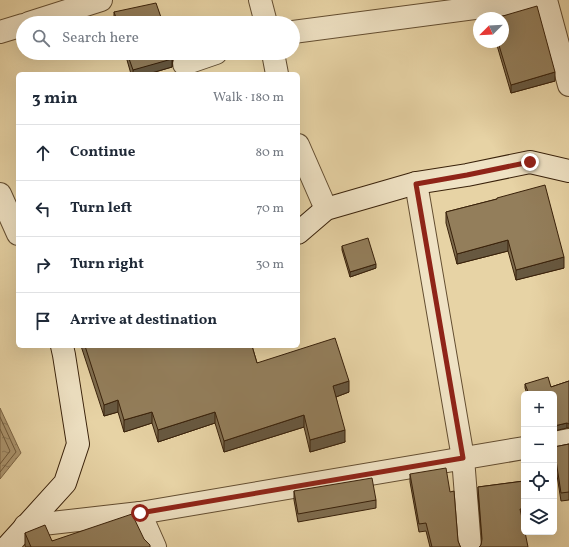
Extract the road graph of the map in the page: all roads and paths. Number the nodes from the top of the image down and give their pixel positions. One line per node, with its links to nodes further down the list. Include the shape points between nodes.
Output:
1 (101, 0): 5 (street)
2 (260, 0): 6 (street)
3 (536, 0): 8 (street)
4 (546, 0): 14 (street)
5 (51, 16)
6 (264, 16)
7 (16, 27): 9 (street)
8 (300, 31)
9 (0, 32)
10 (196, 60): 12 (street)
11 (274, 60): 13 (street)
12 (184, 64)
13 (277, 72)
14 (569, 85)
15 (300, 150): 19 (street)
16 (569, 171): 17 (street, via 530,162)
17 (416, 184): 19 (street); 26 (street)
18 (0, 194): 20 (street)
19 (326, 209): 21 (street)
20 (16, 230)
21 (300, 231)
22 (62, 348): 28 (street, via 78,444 66,483)
23 (569, 440): 24 (street)
24 (557, 442)
25 (521, 448): 26 (street)
26 (463, 458): 27 (street); 31 (street)
27 (140, 513): 28 (street); 30 (street)
28 (25, 526): 29 (street)
29 (7, 547)
30 (155, 547)
31 (470, 547)

